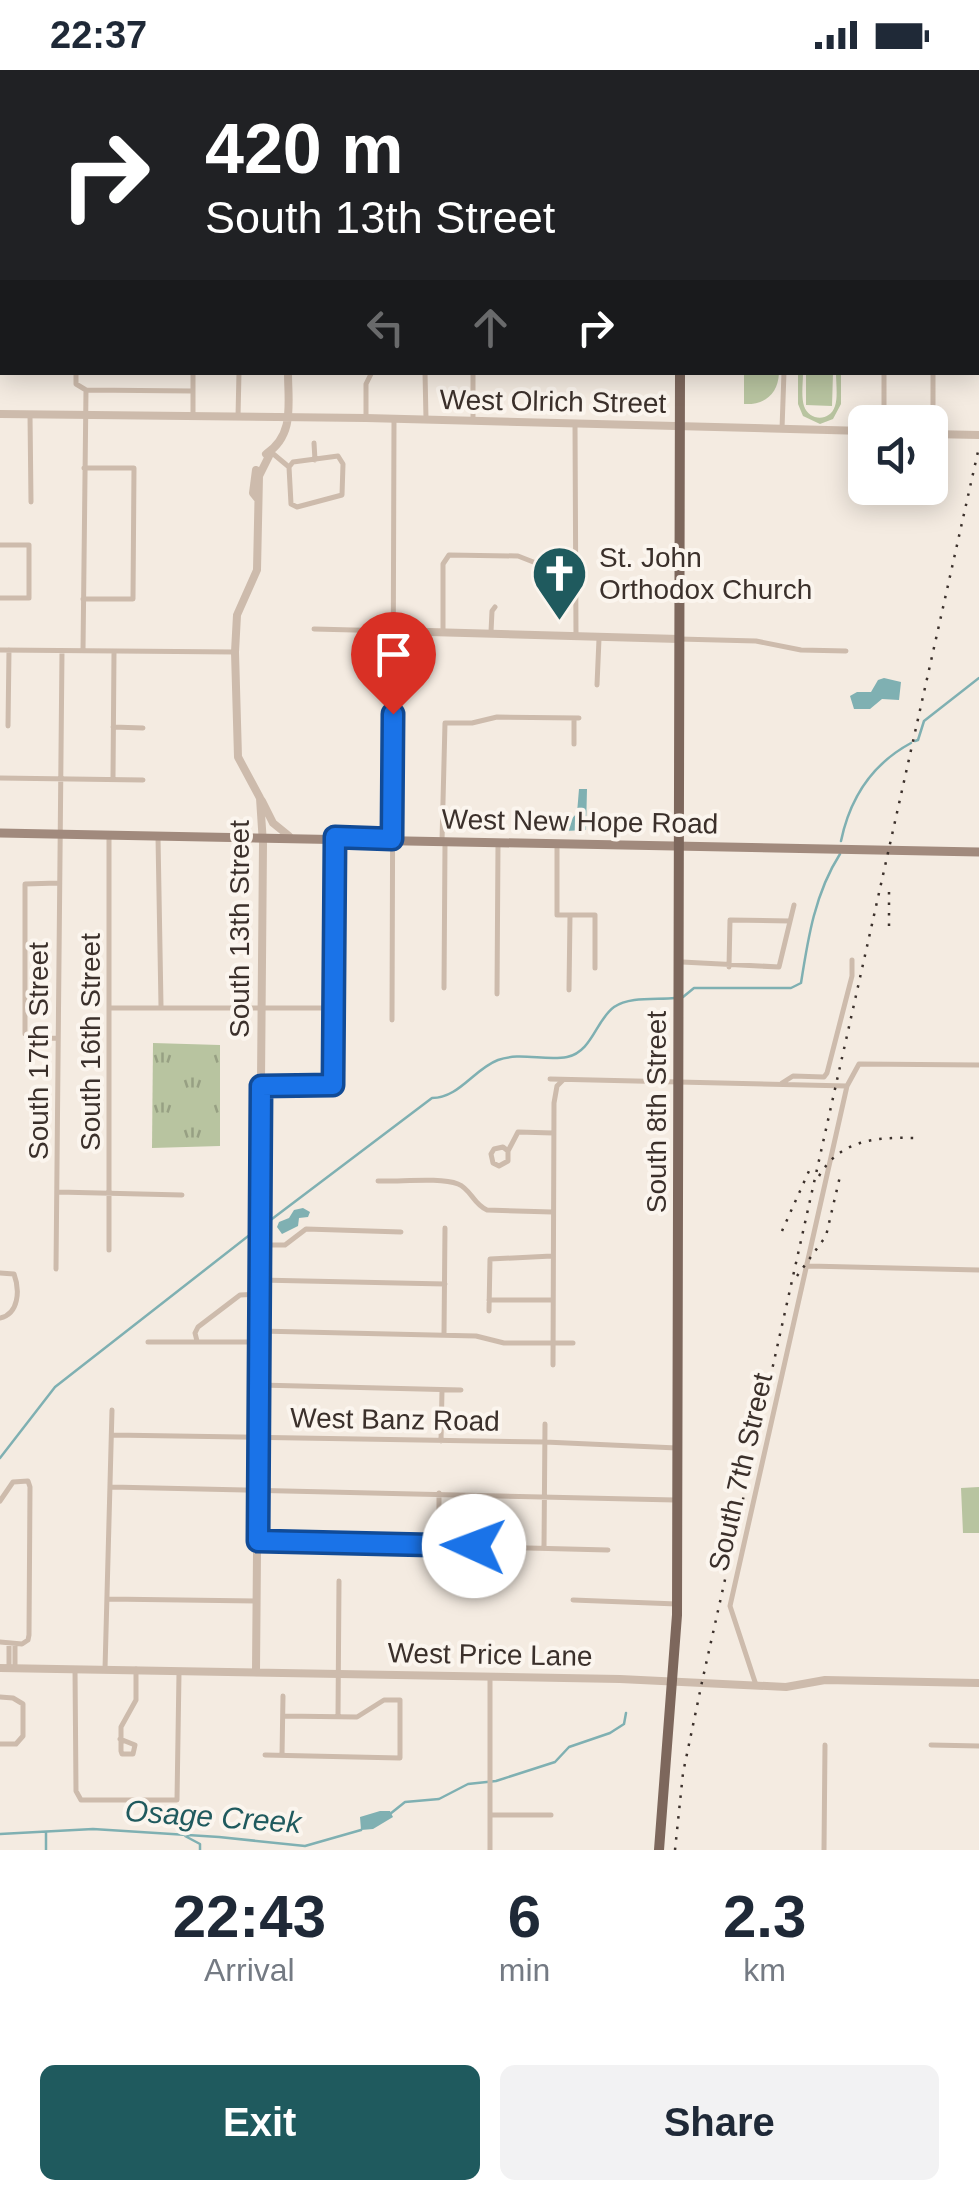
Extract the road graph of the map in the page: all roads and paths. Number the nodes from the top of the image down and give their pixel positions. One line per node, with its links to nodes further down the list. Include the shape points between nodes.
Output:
1 (76, 375): 12 (street)
2 (193, 375): 13 (street)
3 (239, 375): 20 (street)
4 (288, 375): 21 (street, South 13th Street)
5 (370, 375): 22 (street)
6 (426, 375): 24 (street)
7 (473, 375): 25 (street)
8 (680, 375): 27 (main road, South 8th Street)
9 (784, 375): 28 (street)
10 (884, 375): 14 (street)
11 (933, 375): 15 (street)
12 (86, 390): 13 (street); 18 (street)
13 (193, 391): 19 (street)
14 (884, 405)
15 (932, 405)
16 (0, 414): 17 (street, West Olrich Street)
17 (30, 415): 18 (street, West Olrich Street); 37 (street)
18 (84, 416): 19 (street, West Olrich Street); 35 (street)
19 (193, 416): 20 (street, West Olrich Street)
20 (238, 417): 21 (street, West Olrich Street)
21 (288, 418): 22 (street, West Olrich Street); 33 (street, South 13th Street, via 284,439)
22 (366, 418): 23 (street, West Olrich Street)
23 (394, 419): 24 (street, West Olrich Street); 44 (street)
24 (426, 420): 25 (street, West Olrich Street)
25 (473, 422): 26 (street, West Olrich Street)
26 (576, 423): 27 (street, West Olrich Street); 39 (street)
27 (680, 426): 28 (street, West Olrich Street); 49 (main road, South 8th Street)
28 (782, 429): 29 (street, West Olrich Street)
29 (848, 431)
30 (948, 434): 31 (street)
31 (979, 435)
32 (314, 444): 34 (street)
33 (271, 452): 36 (street); 56 (street, South 13th Street, via 254,477 256,570 237,616)
34 (314, 460): 36 (street); 36 (street, via 338,456 344,464 342,495 291,504)
35 (84, 468): 41 (street); 41 (street, via 134,468 133,599)
36 (289, 468)
37 (31, 502)
38 (0, 545): 40 (street, via 30,545 29,598)
39 (576, 566): 45 (street, via 540,566 518,556 449,556 443,564); 47 (street)
40 (0, 598)
41 (84, 599): 53 (street)
42 (495, 608): 46 (street)
43 (314, 629): 44 (street)
44 (393, 631): 45 (street); 74 (street)
45 (443, 634): 46 (street)
46 (490, 635): 47 (street)
47 (576, 638): 48 (street)
48 (599, 639): 49 (street); 57 (street)
49 (680, 639): 54 (street); 78 (main road, South 8th Street)
50 (0, 650): 51 (street)
51 (9, 650): 52 (street); 58 (street)
52 (62, 651): 53 (street); 63 (street, South 17th Street)
53 (82, 651): 55 (street)
54 (846, 651)
55 (114, 652): 56 (street); 59 (street)
56 (235, 652): 66 (street, South 13th Street, via 238,757)
57 (597, 685)
58 (8, 726)
59 (113, 727): 60 (street); 64 (street)
60 (143, 728)
61 (574, 744): 75 (street, via 576,718 445,723)
62 (0, 778): 63 (street)
63 (60, 778): 64 (street); 68 (street, South 17th Street)
64 (112, 778): 65 (street)
65 (143, 780)
66 (260, 798): 71 (street, South 13th Street); 72 (street)
67 (0, 832): 68 (main road, West New Hope Road)
68 (58, 832): 69 (main road, West New Hope Road); 80 (street, South 17th Street)
69 (109, 833): 70 (main road, West New Hope Road); 92 (street, South 16th Street)
70 (158, 834): 71 (main road, West New Hope Road); 91 (street)
71 (262, 836): 72 (main road, West New Hope Road); 93 (street, South 13th Street)
72 (289, 836): 73 (main road, West New Hope Road)
73 (335, 837): 74 (main road, West New Hope Road); 94 (street)
74 (392, 839): 75 (main road, West New Hope Road); 95 (street)
75 (444, 841): 76 (main road, West New Hope Road); 88 (street)
76 (498, 842): 77 (main road, West New Hope Road); 90 (street)
77 (557, 842): 78 (main road, West New Hope Road); 82 (street, via 556,915)
78 (679, 846): 79 (main road, West New Hope Road); 85 (main road, South 8th Street)
79 (979, 852)
80 (58, 883): 96 (street, South 17th Street); 96 (street, via 25,884 25,1034)
81 (794, 905): 83 (street)
82 (570, 915): 87 (street, via 595,915); 89 (street)
83 (790, 921): 86 (street, via 779,967); 86 (street, via 730,920)
84 (852, 960): 101 (street, via 827,1073)
85 (678, 962): 86 (street); 100 (main road, South 8th Street)
86 (729, 967)
87 (595, 968)
88 (444, 988)
89 (569, 990)
90 (497, 994)
91 (160, 1007): 92 (street); 93 (street)
92 (110, 1008): 108 (street, South 16th Street)
93 (262, 1008): 94 (street); 102 (street, South 13th Street)
94 (334, 1008): 102 (street, via 333,1085)
95 (392, 1020)
96 (57, 1038): 107 (street, South 17th Street)
97 (979, 1065): 103 (street, South 7th Street, via 875,1062 855,1067)
98 (550, 1079): 99 (street)
99 (563, 1080): 100 (street); 104 (street, via 554,1103)
100 (678, 1080): 101 (street); 144 (main road, South 8th Street)
101 (782, 1083): 103 (street)
102 (261, 1086): 113 (street, South 13th Street)
103 (847, 1086): 116 (street, South 7th Street)
104 (554, 1133): 105 (street, via 518,1132); 110 (street)
105 (508, 1150)
106 (378, 1181): 110 (street, via 455,1182 486,1210)
107 (58, 1192): 108 (street); 117 (street, South 17th Street)
108 (111, 1193): 109 (street); 114 (street, South 16th Street)
109 (182, 1195)
110 (552, 1212): 115 (street)
111 (445, 1228): 121 (street)
112 (401, 1232): 113 (street, via 306,1229 285,1245)
113 (260, 1245): 120 (street, South 13th Street)
114 (110, 1250)
115 (552, 1256): 123 (street, via 490,1259); 124 (street)
116 (808, 1266): 118 (street); 172 (street, South 7th Street, via 730,1606)
117 (56, 1269)
118 (979, 1270)
119 (0, 1274): 126 (street, via 16,1276 16,1304)
120 (259, 1280): 121 (street); 122 (street, South 13th Street)
121 (445, 1284): 128 (street)
122 (259, 1294): 127 (street, South 13th Street); 130 (street, via 240,1295 198,1327)
123 (489, 1300): 124 (street); 125 (street)
124 (554, 1300): 132 (street)
125 (489, 1311)
126 (0, 1318)
127 (259, 1331): 128 (street); 131 (street, South 13th Street)
128 (444, 1336): 132 (street)
129 (148, 1342): 130 (street)
130 (198, 1342): 131 (street)
131 (259, 1342): 135 (street, South 13th Street)
132 (553, 1342): 133 (street); 134 (street)
133 (573, 1343)
134 (553, 1365)
135 (259, 1385): 136 (street); 141 (street, South 13th Street)
136 (442, 1390): 137 (street); 142 (street)
137 (461, 1390)
138 (112, 1410): 140 (street)
139 (546, 1424): 143 (street)
140 (112, 1434): 141 (street, West Banz Road); 145 (street)
141 (258, 1437): 142 (street, West Banz Road); 146 (street, South 13th Street)
142 (441, 1441): 143 (street, West Banz Road)
143 (546, 1442): 144 (street, West Banz Road); 148 (street)
144 (677, 1448): 150 (main road, South 8th Street)
145 (111, 1487): 146 (street); 156 (street)
146 (258, 1489): 147 (street); 151 (street, South 13th Street)
147 (439, 1493): 148 (street); 152 (street)
148 (545, 1496): 150 (street); 153 (street)
149 (0, 1500): 161 (street, via 13,1482 28,1481 28,1640)
150 (678, 1500): 159 (main road, South 8th Street)
151 (258, 1541): 152 (street); 158 (street, South 13th Street)
152 (439, 1545): 153 (street)
153 (544, 1548): 154 (street)
154 (608, 1550)
155 (339, 1581): 168 (street)
156 (107, 1598): 158 (street); 164 (street)
157 (573, 1600): 159 (street)
158 (257, 1601): 167 (street, South 13th Street)
159 (677, 1604): 170 (main road, South 8th Street)
160 (0, 1642): 161 (street)
161 (12, 1644): 162 (street)
162 (8, 1668): 163 (street, West Price Lane)
163 (75, 1668): 164 (street, West Price Lane); 166 (street, via 82,1800 177,1800)
164 (105, 1669): 165 (street, West Price Lane)
165 (136, 1669): 166 (street, West Price Lane); 177 (street, via 136,1700)
166 (179, 1670): 167 (street, West Price Lane)
167 (256, 1672): 168 (street, West Price Lane)
168 (339, 1673): 169 (street, West Price Lane); 176 (street)
169 (490, 1676): 170 (street, West Price Lane); 184 (street)
170 (672, 1681): 172 (street, West Price Lane); 187 (main road, South 8th Street)
171 (979, 1683): 172 (street, West Price Lane)
172 (756, 1685)
173 (283, 1696): 175 (street)
174 (0, 1698): 178 (street, via 23,1704 20,1742)
175 (283, 1716): 176 (street); 183 (street)
176 (338, 1716): 183 (street, via 363,1716 376,1704 400,1700 400,1758)
177 (120, 1739)
178 (0, 1744)
179 (825, 1745): 188 (street)
180 (931, 1745): 181 (street)
181 (979, 1746)
182 (265, 1755): 183 (street)
183 (282, 1755)
184 (490, 1815): 185 (street); 186 (street)
185 (551, 1815)
186 (490, 1850)
187 (660, 1850)
188 (824, 1850)

